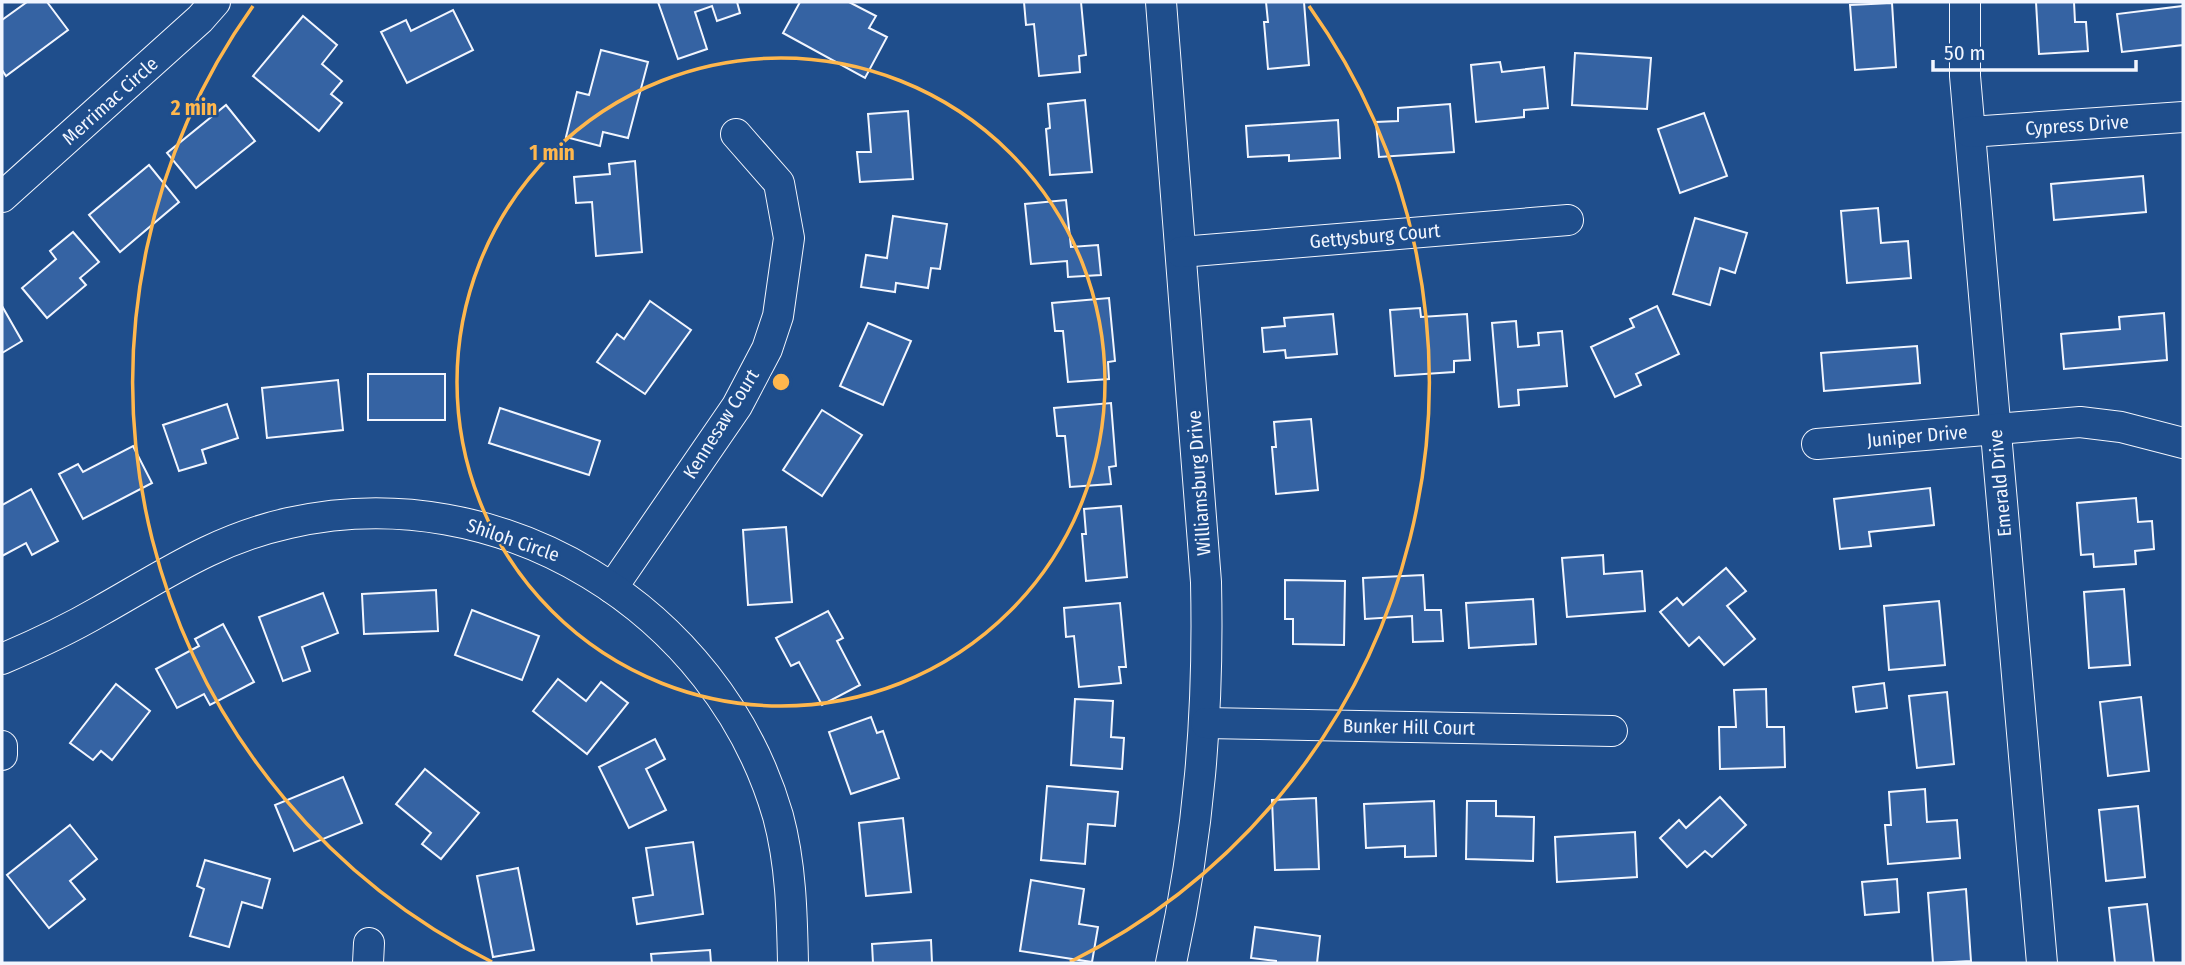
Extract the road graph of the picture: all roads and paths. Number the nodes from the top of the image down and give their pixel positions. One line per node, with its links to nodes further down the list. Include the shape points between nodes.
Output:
1 (215, 2): 7 (street, Merrimac Circle)
2 (1161, 2): 9 (street, Williamsburg Drive)
3 (1965, 2): 5 (street, Emerald Drive)
4 (2183, 117): 5 (street, Cypress Drive)
5 (1970, 132): 10 (street, Emerald Drive)
6 (736, 134): 13 (street, Kennesaw Court, via 779,183 789,238 778,316 767,349 737,406)
7 (2, 197)
8 (1568, 220): 9 (street, Gettysburg Court)
9 (1181, 252): 15 (street, Williamsburg Drive, via 1206,582)
10 (1996, 430): 11 (street, Juniper Drive, via 2080,422); 12 (street, Juniper Drive); 21 (street, Emerald Drive)
11 (2183, 443)
12 (1817, 444)
13 (612, 588): 14 (street, Shiloh Circle, via 572,562 502,533 437,518 346,514 289,523 231,540); 19 (street, Shiloh Circle, via 655,620 703,671 731,710 757,760 778,816 788,865)
14 (2, 659)
15 (1206, 723): 16 (street, Bunker Hill Court); 20 (street, Williamsburg Drive, via 1196,824)
16 (1612, 732)
17 (2, 746): 18 (street)
18 (2, 755)
19 (793, 963)
20 (1171, 963)
21 (2042, 963)

